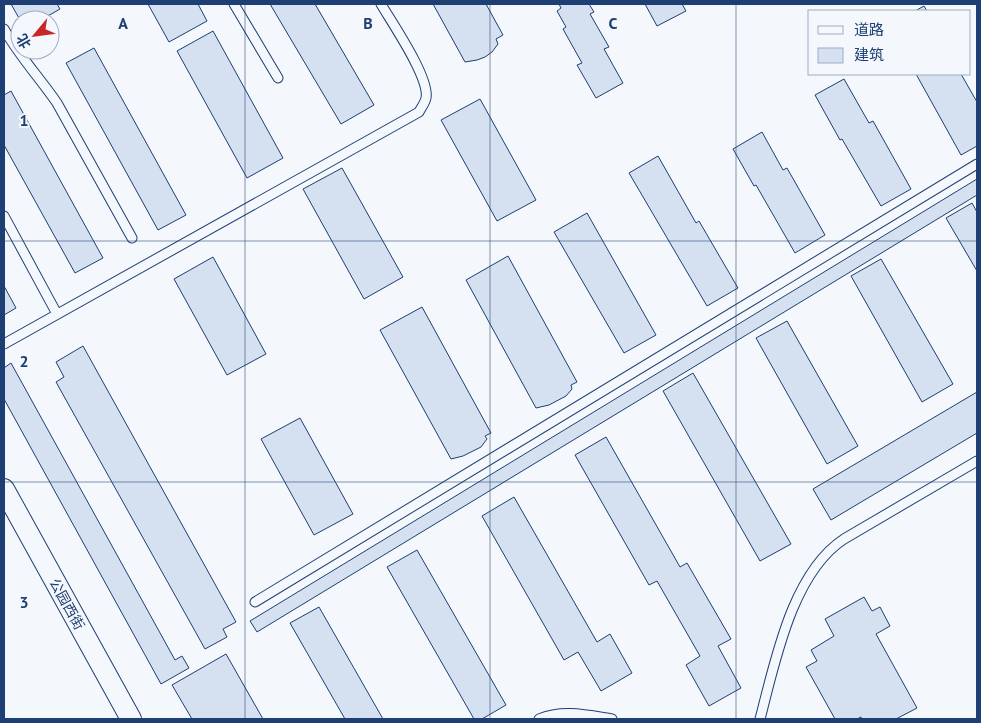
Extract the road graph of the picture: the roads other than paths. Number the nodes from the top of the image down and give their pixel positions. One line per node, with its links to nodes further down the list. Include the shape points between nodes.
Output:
1 (234, 4): 4 (lane)
2 (381, 4): 8 (lane, via 426,86 426,99 419,112)
3 (4, 29): 7 (lane, via 57,103)
4 (278, 78)
5 (977, 164): 12 (lane)
6 (4, 216): 8 (lane)
7 (132, 238)
8 (57, 314): 9 (lane)
9 (4, 344)
10 (977, 461): 16 (lane, via 844,538 818,564 802,586 780,644)
11 (4, 489): 13 (street, 公园西街)
12 (255, 602)
13 (131, 719)
14 (539, 719): 15 (lane, via 565,713)
15 (612, 719)
16 (760, 719)

